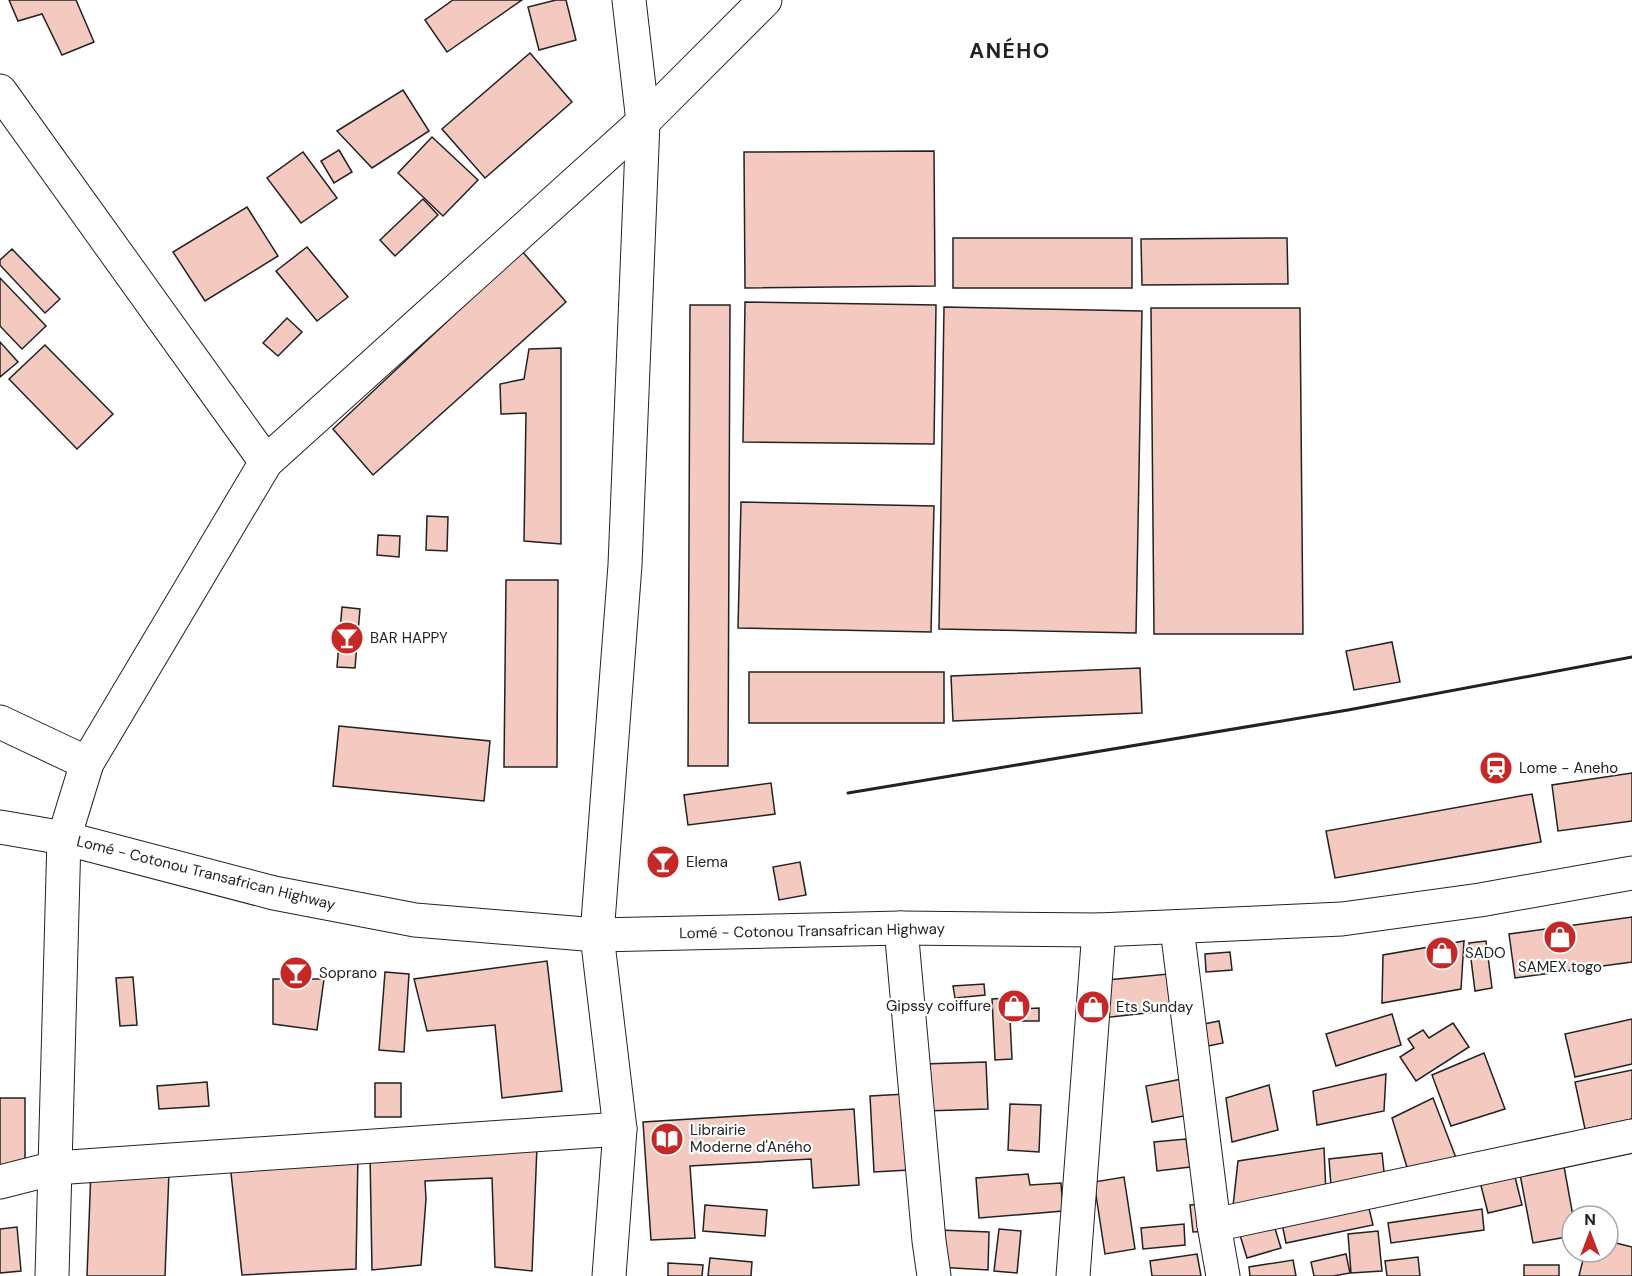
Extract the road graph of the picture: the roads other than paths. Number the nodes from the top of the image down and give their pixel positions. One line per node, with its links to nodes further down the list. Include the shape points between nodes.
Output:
1 (629, 0): 4 (main road)
2 (765, 0): 4 (main road)
3 (0, 91): 5 (main road)
4 (643, 122): 5 (main road); 14 (main road, via 625,565)
5 (266, 462): 7 (main road)
6 (0, 722): 7 (main road)
7 (87, 763): 9 (main road)
8 (0, 827): 9 (main road, Lomé - Cotonou Transafrican Highway)
9 (64, 838): 14 (main road, Lomé - Cotonou Transafrican Highway, via 274,893 415,921); 17 (main road)
10 (1632, 873): 12 (main road, Lomé - Cotonou Transafrican Highway, via 1342,919)
11 (901, 928): 13 (main road, Lomé - Cotonou Transafrican Highway); 14 (main road, Lomé - Cotonou Transafrican Highway); 22 (main road)
12 (1177, 928): 13 (main road, Lomé - Cotonou Transafrican Highway); 19 (main road)
13 (1099, 930): 23 (main road)
14 (597, 935): 15 (main road)
15 (620, 1129): 17 (main road); 21 (main road)
16 (1632, 1136): 19 (main road)
17 (55, 1168): 18 (main road); 20 (main road)
18 (0, 1182)
19 (1214, 1225): 24 (main road)
20 (52, 1276)
21 (609, 1276)
22 (934, 1276)
23 (1072, 1276)
24 (1223, 1276)

